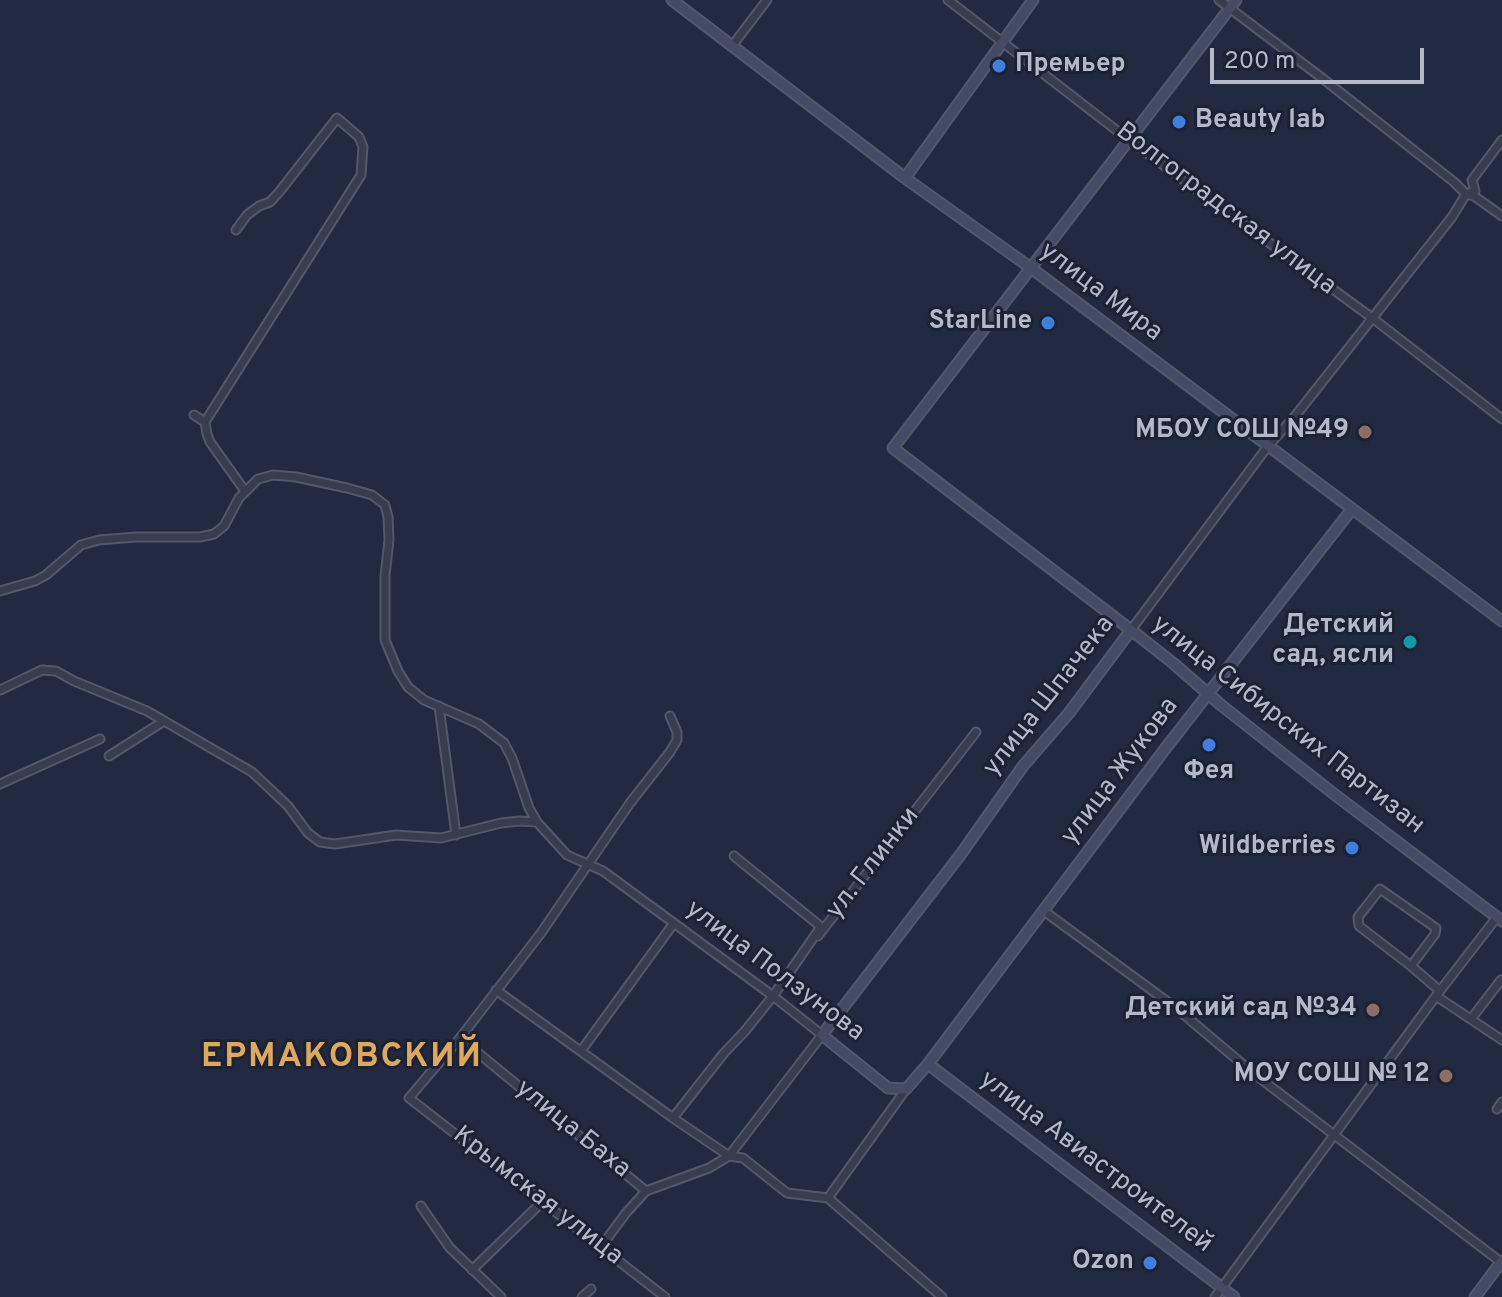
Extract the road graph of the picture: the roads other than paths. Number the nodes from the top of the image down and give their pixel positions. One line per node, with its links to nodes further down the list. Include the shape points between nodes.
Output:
1 (672, 0): 8 (street, улица Мира)
2 (767, 0): 8 (street)
3 (948, 0): 7 (street, Волгоградская улица)
4 (1033, 0): 7 (street)
5 (1219, 0): 6 (street)
6 (1233, 4): 9 (street); 13 (street)
7 (1002, 41): 9 (street, Волгоградская улица); 11 (street)
8 (732, 46): 11 (street, улица Мира)
9 (1129, 140): 17 (street); 18 (street, Волгоградская улица)
10 (1502, 140): 12 (street, улица Шпачека)
11 (905, 178): 17 (street, улица Мира)
12 (1472, 180): 13 (street); 14 (street, улица Шпачека, via 1475,191)
13 (1457, 185): 14 (street)
14 (1466, 194): 15 (street); 18 (street, улица Шпачека)
15 (1502, 216)
16 (236, 230): 21 (street, via 280,191 337,118 359,137 361,175)
17 (1031, 268): 22 (street, улица Мира); 27 (street, улица Сибирских Партизан, via 893,448)
18 (1373, 318): 20 (street, Волгоградская улица); 22 (street, улица Шпачека)
19 (194, 415): 21 (street)
20 (1502, 419)
21 (205, 422): 23 (street, via 210,442)
22 (1268, 446): 24 (street, улица Мира); 27 (street, улица Шпачека)
23 (245, 491): 25 (street, via 214,534 90,542 35,581); 30 (street, улица Ползунова, via 258,479 296,477 372,495 385,505 385,640 408,687)
24 (1352, 509): 26 (street, улица Мира); 29 (street, улица Жукова)
25 (0, 591)
26 (1502, 621)
27 (1131, 630): 29 (street, улица Сибирских Партизан); 50 (street, улица Шпачека)
28 (0, 690): 32 (street, via 42,670 56,671)
29 (1208, 693): 41 (street, улица Жукова); 42 (street, улица Сибирских Партизан)
30 (439, 706): 37 (street, улица Ползунова, via 479,724 504,743); 38 (street)
31 (670, 716): 40 (street, via 677,740)
32 (164, 721): 35 (street); 38 (street, via 252,772 320,842)
33 (976, 732): 48 (street, ул. Глинки)
34 (100, 739): 36 (street)
35 (109, 756)
36 (0, 784)
37 (537, 822): 38 (street, via 501,823); 40 (street, улица Ползунова, via 567,855)
38 (456, 835)
39 (734, 856): 48 (street, via 820,926)
40 (589, 865): 43 (street, улица Ползунова); 46 (street)
41 (1044, 911): 54 (street, улица Жукова); 57 (street)
42 (1499, 919): 47 (street)
43 (674, 923): 48 (street, улица Ползунова); 53 (street)
44 (1411, 966): 44 (street, via 1358,924 1380,889 1436,928); 47 (street)
45 (1502, 981): 49 (street)
46 (496, 990): 51 (street); 53 (street)
47 (1438, 994): 49 (street); 57 (street)
48 (773, 996): 50 (street, улица Ползунова); 56 (street)
49 (1471, 1019): 52 (street)
50 (822, 1035): 55 (street, улица Ползунова, via 888,1088); 58 (street, улица Шпачека)
51 (460, 1038): 59 (street, улица Баха); 61 (street, Крымская улица, via 409,1098)
52 (1502, 1040)
53 (581, 1051): 56 (street)
54 (928, 1064): 55 (street); 66 (street, улица Авиастроителей)
55 (906, 1089): 60 (street)
56 (673, 1118): 58 (street)
57 (1334, 1135): 64 (street); 66 (street)
58 (729, 1156): 59 (street, улица Шпачека); 60 (street, via 743,1158 787,1193)
59 (646, 1191): 63 (street, улица Шпачека)
60 (828, 1198): 68 (street)
61 (542, 1202): 63 (street, Крымская улица); 65 (street)
62 (421, 1206): 65 (street)
63 (600, 1248): 71 (street, Крымская улица)
64 (1502, 1262): 74 (street)
65 (472, 1270): 69 (street)
66 (1223, 1288): 72 (street); 73 (street, улица Авиастроителей)
67 (591, 1289): 70 (street)
68 (940, 1295)
69 (501, 1297)
70 (582, 1297)
71 (665, 1297)
72 (1215, 1297)
73 (1234, 1297)
74 (1475, 1297)

